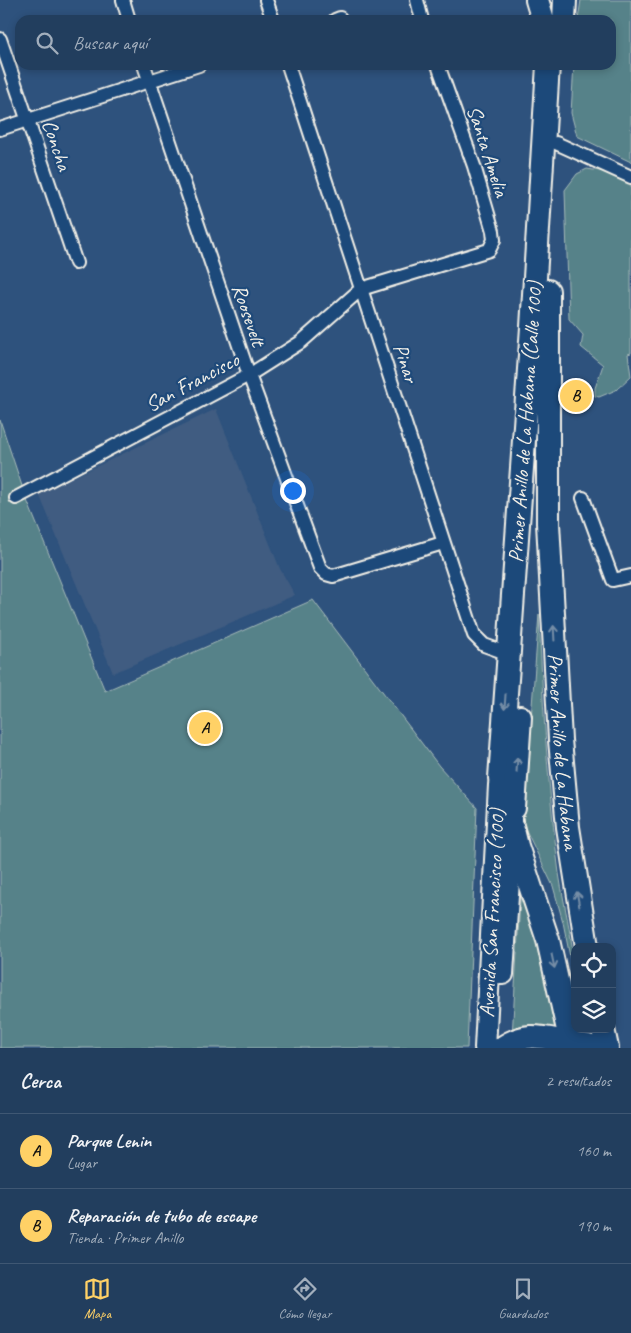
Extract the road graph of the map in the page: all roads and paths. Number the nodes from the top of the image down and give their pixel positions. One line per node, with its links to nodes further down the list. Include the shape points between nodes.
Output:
1 (123, 0): 7 (street)
2 (266, 0): 8 (street)
3 (417, 0): 9 (street)
4 (538, 0): 10 (highway)
5 (552, 0): 11 (highway)
6 (565, 0): 12 (highway)
7 (128, 15)
8 (271, 15)
9 (421, 15)
10 (542, 15)
11 (551, 15)
12 (564, 15)
13 (0, 39): 21 (street, Concha)
14 (146, 70): 20 (street, Roosevelt)
15 (183, 70): 20 (street)
16 (290, 70): 28 (street, Pinar)
17 (440, 70): 25 (street, Santa Amelia, via 493,231 494,240)
18 (548, 70): 34 (highway, Primer Anillo de La Habana (Calle 100))
19 (561, 70): 23 (highway, Primer Anillo de La Habana (Calle 100))
20 (149, 81): 21 (street); 29 (street, Roosevelt)
21 (28, 120): 22 (street); 26 (street, Concha)
22 (0, 129)
23 (556, 142): 24 (street); 27 (highway, Primer Anillo de La Habana (Calle 100))
24 (631, 177)
25 (489, 250): 28 (street, San Francisco)
26 (76, 263)
27 (548, 276): 36 (highway, one-way to 27); 37 (highway, Primer Anillo de La Habana, one-way to 27, via 561,766 550,556)
28 (361, 290): 29 (street, San Francisco, via 301,342); 32 (street, Pinar)
29 (248, 376): 30 (street, San Francisco); 32 (street, Roosevelt, via 320,568 326,574 333,576)
30 (16, 498)
31 (583, 498): 33 (street, via 613,580)
32 (442, 542): 34 (street, Pinar, via 474,635 484,645)
33 (631, 576)
34 (509, 654): 35 (highway, Primer Anillo de La Habana (Calle 100), one-way to 35)
35 (500, 778): 36 (highway, Primer Anillo de La Habana (Calle 100)); 40 (highway, Avenida San Francisco (100))
36 (512, 831): 39 (highway, Primer Anillo de La Habana (Calle 100), one-way to 39, via 548,940); 41 (highway, Avenida San Francisco (100))
37 (586, 943)
38 (604, 1033): 46 (highway)
39 (571, 1046): 42 (highway, via 553,1038 528,1036); 45 (highway)
40 (485, 1048)
41 (498, 1048)
42 (502, 1048)
43 (532, 1048): 44 (highway)
44 (540, 1048)
45 (594, 1048)
46 (607, 1048)

